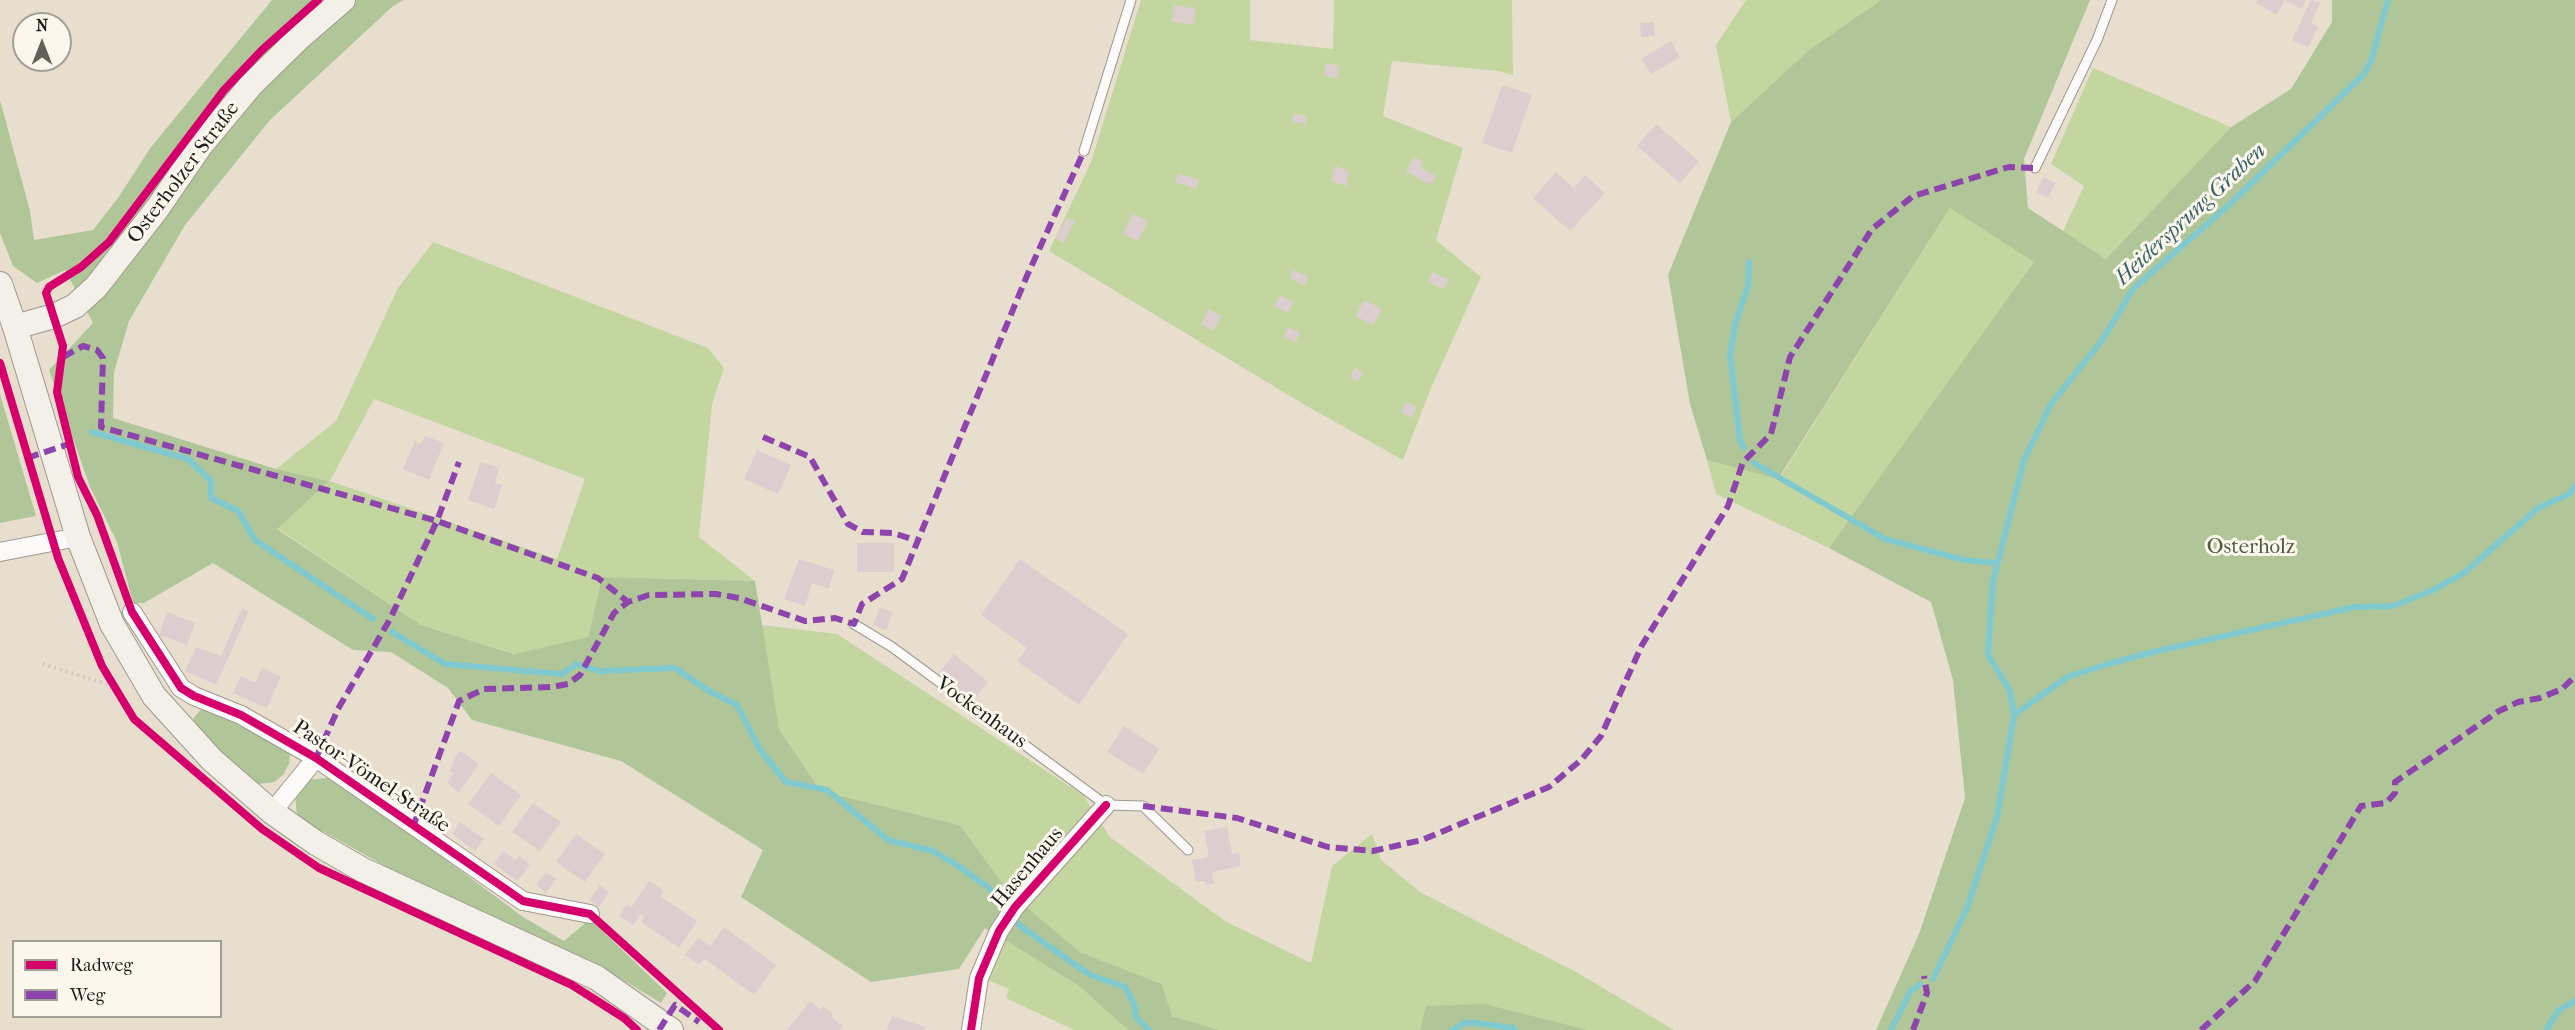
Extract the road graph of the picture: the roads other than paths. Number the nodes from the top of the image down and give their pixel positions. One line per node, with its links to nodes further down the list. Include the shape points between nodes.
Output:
1 (344, 0): 7 (main road, Osterholzer Straße, via 298,38 251,86 201,145 96,287 75,306)
2 (1131, 0): 4 (lane)
3 (2112, 0): 5 (lane, via 2097,40)
4 (1084, 151)
5 (2035, 168)
6 (0, 284): 7 (main road)
7 (15, 327): 8 (main road)
8 (78, 537): 9 (street); 14 (main road, via 112,624 154,696 212,760)
9 (0, 552)
10 (132, 612): 12 (street, Pastor-Vömel-Straße, via 181,688 241,715)
11 (854, 624): 13 (lane, Vockenhaus, via 892,647)
12 (316, 758): 14 (street, Pastor-Vömel-Straße); 16 (street, Pastor-Vömel-Straße, via 522,901)
13 (1106, 805): 15 (lane, via 1143,806); 18 (street, Hasenhaus, via 999,930 979,978)
14 (272, 812): 17 (main road, via 363,870 597,978)
15 (1188, 850)
16 (590, 914)
17 (671, 1030)
18 (971, 1030)

